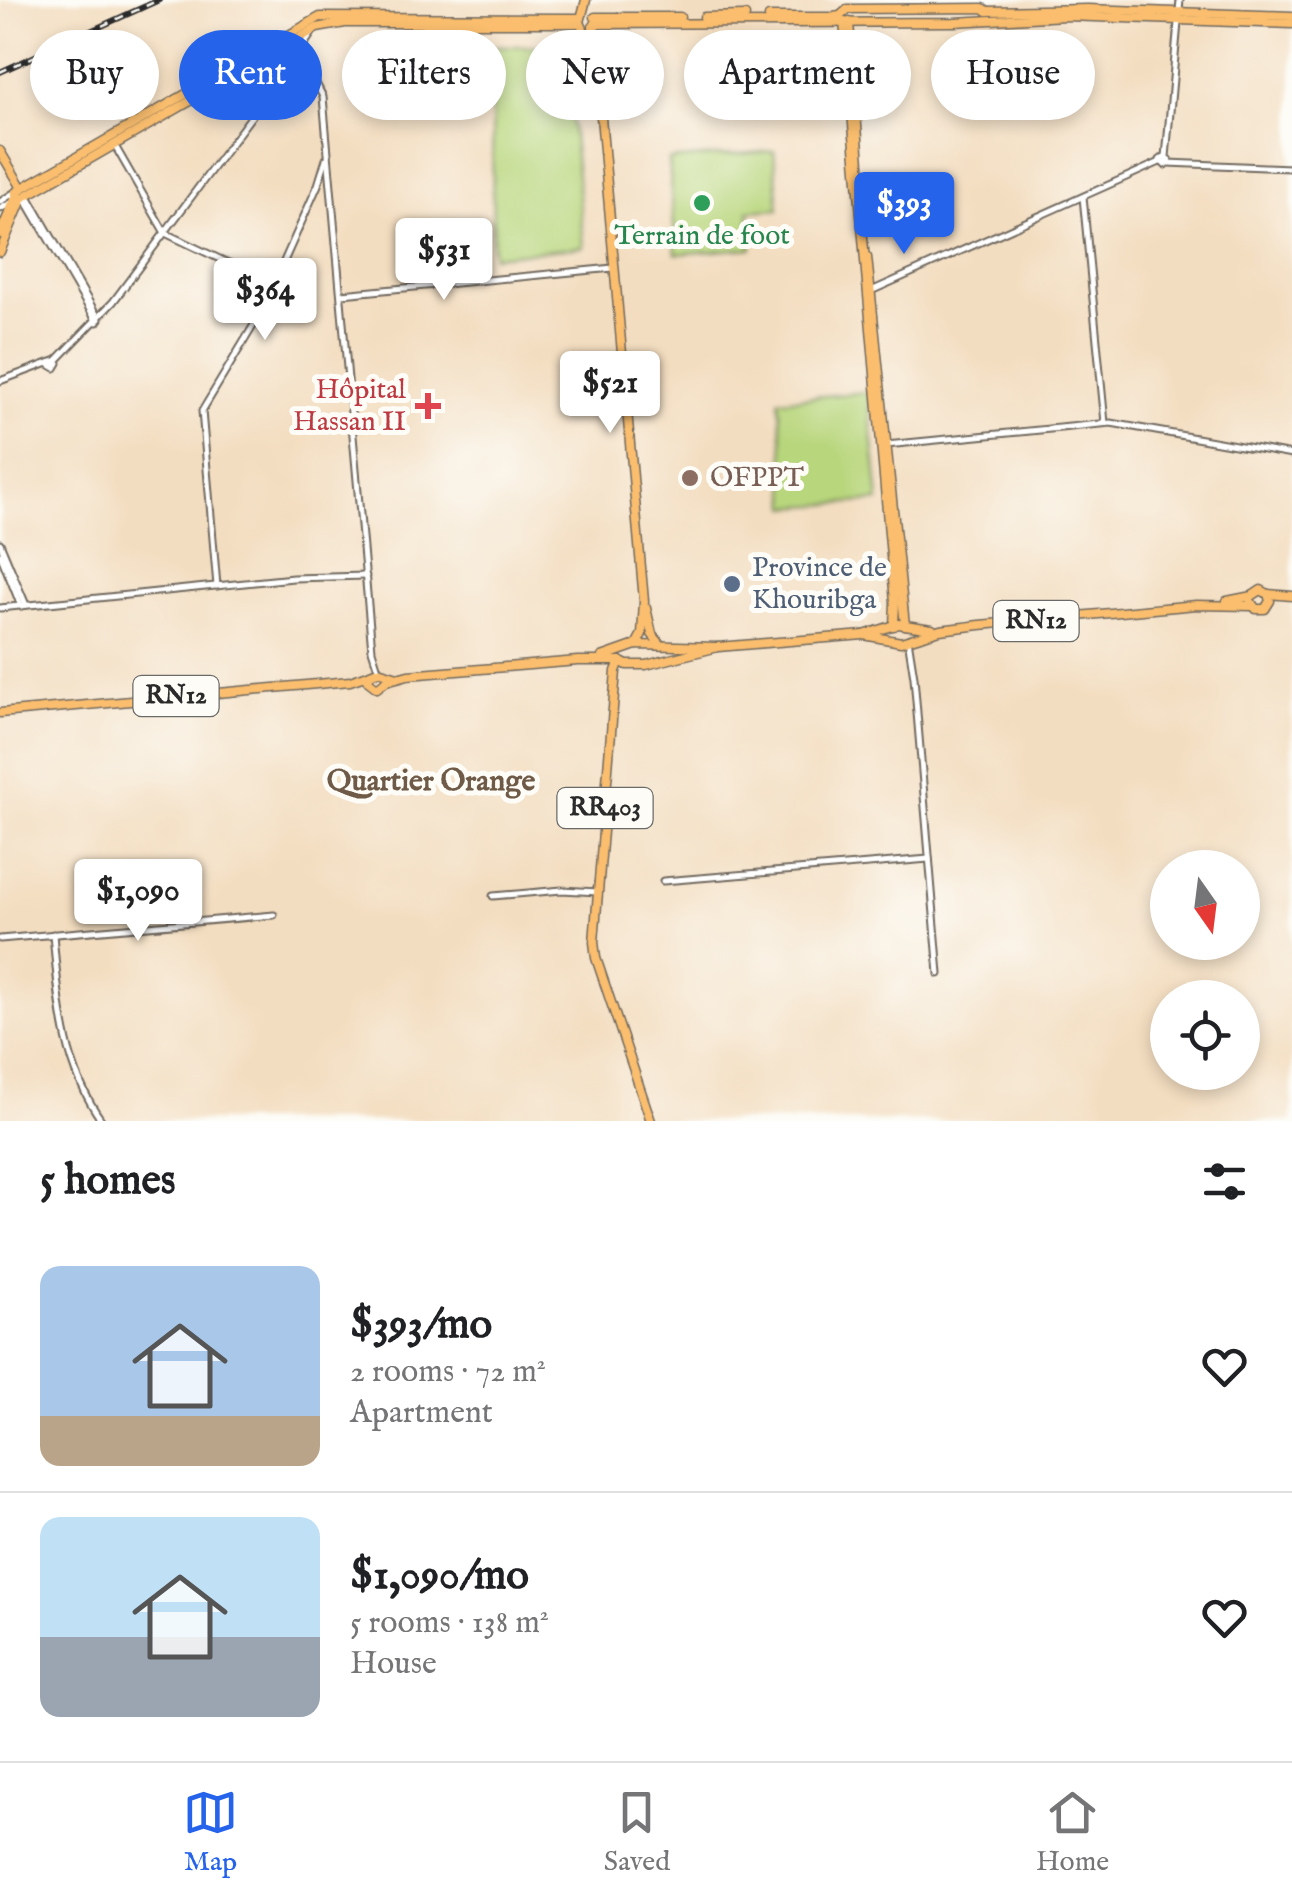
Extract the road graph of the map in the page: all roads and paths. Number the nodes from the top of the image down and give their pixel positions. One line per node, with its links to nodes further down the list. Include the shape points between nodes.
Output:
1 (587, 0): 5 (main road)
2 (1180, 0): 4 (street)
3 (983, 11): 4 (main road); 6 (main road); 6 (main road, via 851,10 854,17)
4 (1178, 16): 7 (main road); 16 (street)
5 (587, 20): 6 (main road); 8 (main road); 28 (main road)
6 (845, 20): 30 (main road)
7 (1292, 20)
8 (319, 25): 9 (main road); 10 (street); 21 (main road)
9 (312, 30)
10 (315, 30)
11 (322, 92): 18 (street)
12 (179, 108): 14 (main road)
13 (249, 120): 25 (street)
14 (116, 144): 21 (main road); 25 (street)
15 (0, 150): 21 (main road)
16 (1165, 161): 17 (street); 22 (street)
17 (1292, 168)
18 (327, 174): 19 (street); 20 (street)
19 (319, 184): 20 (street); 29 (street)
20 (331, 188): 31 (street)
21 (22, 194): 23 (street); 24 (street); 26 (main road); 27 (main road); 32 (street)
22 (1083, 196): 30 (street); 34 (street)
23 (0, 202)
24 (0, 209)
25 (166, 232): 29 (street); 32 (street)
26 (0, 234)
27 (0, 252)
28 (613, 268): 31 (street); 43 (main road)
29 (276, 280): 40 (street, via 202,411)
30 (868, 291): 35 (main road); 47 (main road)
31 (342, 294): 39 (street)
32 (98, 320): 33 (street, via 53,363)
33 (0, 382)
34 (1105, 423): 35 (street); 36 (street)
35 (886, 445): 48 (main road)
36 (1292, 455)
37 (0, 543): 45 (street)
38 (0, 554): 45 (street)
39 (366, 576): 40 (street); 59 (street)
40 (217, 586): 45 (street)
41 (1292, 598): 42 (main road)
42 (1269, 599): 44 (main road, via 1261,610); 44 (main road, via 1260,590)
43 (644, 601): 53 (main road); 54 (main road, via 652,634)
44 (1252, 601): 49 (main road, RN12)
45 (24, 605): 46 (street)
46 (0, 608)
47 (893, 626): 48 (main road, RN12); 50 (main road, RN12); 52 (main road)
48 (905, 626): 49 (main road, RN12); 51 (main road)
49 (940, 630): 51 (main road, RN12)
50 (864, 635): 52 (main road, RN12); 55 (main road, RN12)
51 (908, 637): 52 (main road, RN12); 58 (street)
52 (896, 641): 58 (street)
53 (636, 645): 54 (main road, RN12); 57 (main road, RN12)
54 (665, 646): 55 (main road, RN12); 56 (main road)
55 (718, 647): 56 (main road, RN12)
56 (671, 658): 57 (main road, RN12)
57 (621, 660): 59 (main road, RN12); 63 (main road, RR403)
58 (910, 660): 61 (street)
59 (376, 677): 60 (main road, RN12)
60 (0, 713)
61 (929, 858): 62 (street); 68 (street)
62 (663, 881)
63 (598, 892): 64 (street); 70 (main road, RR403, via 596,958)
64 (493, 896)
65 (274, 915): 66 (street)
66 (53, 934): 67 (street); 69 (street, via 68,1052)
67 (0, 938)
68 (939, 974)
69 (102, 1121)
70 (653, 1121)

